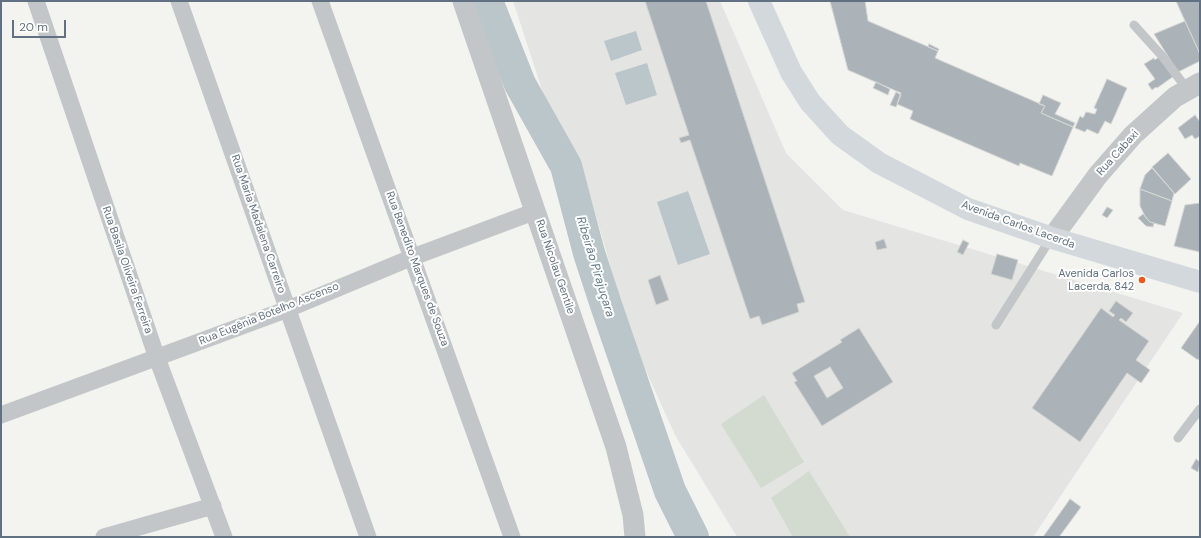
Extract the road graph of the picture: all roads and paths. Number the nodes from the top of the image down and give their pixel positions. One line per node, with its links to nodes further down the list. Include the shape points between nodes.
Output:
1 (36, 1): 14 (street, Rua Basila Oliveira Ferreira)
2 (179, 1): 12 (street, Rua Maria Madalena Carreiro)
3 (320, 1): 10 (street, Rua Benedito Marques de Souza)
4 (463, 1): 8 (street, Rua Nicolau Gentile)
5 (759, 1): 9 (main road, Avenida Carlos Lacerda, via 791,72 810,102 840,135 879,163 968,209)
6 (1134, 25): 7 (lane)
7 (1194, 86): 9 (street, Rua Cabaxi, via 1175,97 1133,135 1098,175)
8 (536, 211): 10 (street, Rua Eugênia Botelho Ascenso); 23 (street, Rua Nicolau Gentile, via 616,447 633,515)
9 (1052, 238): 11 (main road, Avenida Carlos Lacerda); 13 (lane)
10 (413, 257): 12 (street, Rua Eugênia Botelho Ascenso); 22 (street, Rua Benedito Marques de Souza)
11 (1200, 282)
12 (288, 309): 14 (street, Rua Eugênia Botelho Ascenso); 21 (street, Rua Maria Madalena Carreiro)
13 (996, 324)
14 (157, 358): 16 (street, Rua Eugênia Botelho Ascenso); 18 (street, Rua Basila Oliveira Ferreira)
15 (1200, 409): 17 (lane)
16 (1, 415)
17 (1178, 438)
18 (213, 506): 19 (street); 20 (street, Rua Basila Oliveira Ferreira)
19 (104, 537)
20 (224, 537)
21 (368, 537)
22 (512, 537)
23 (635, 537)

